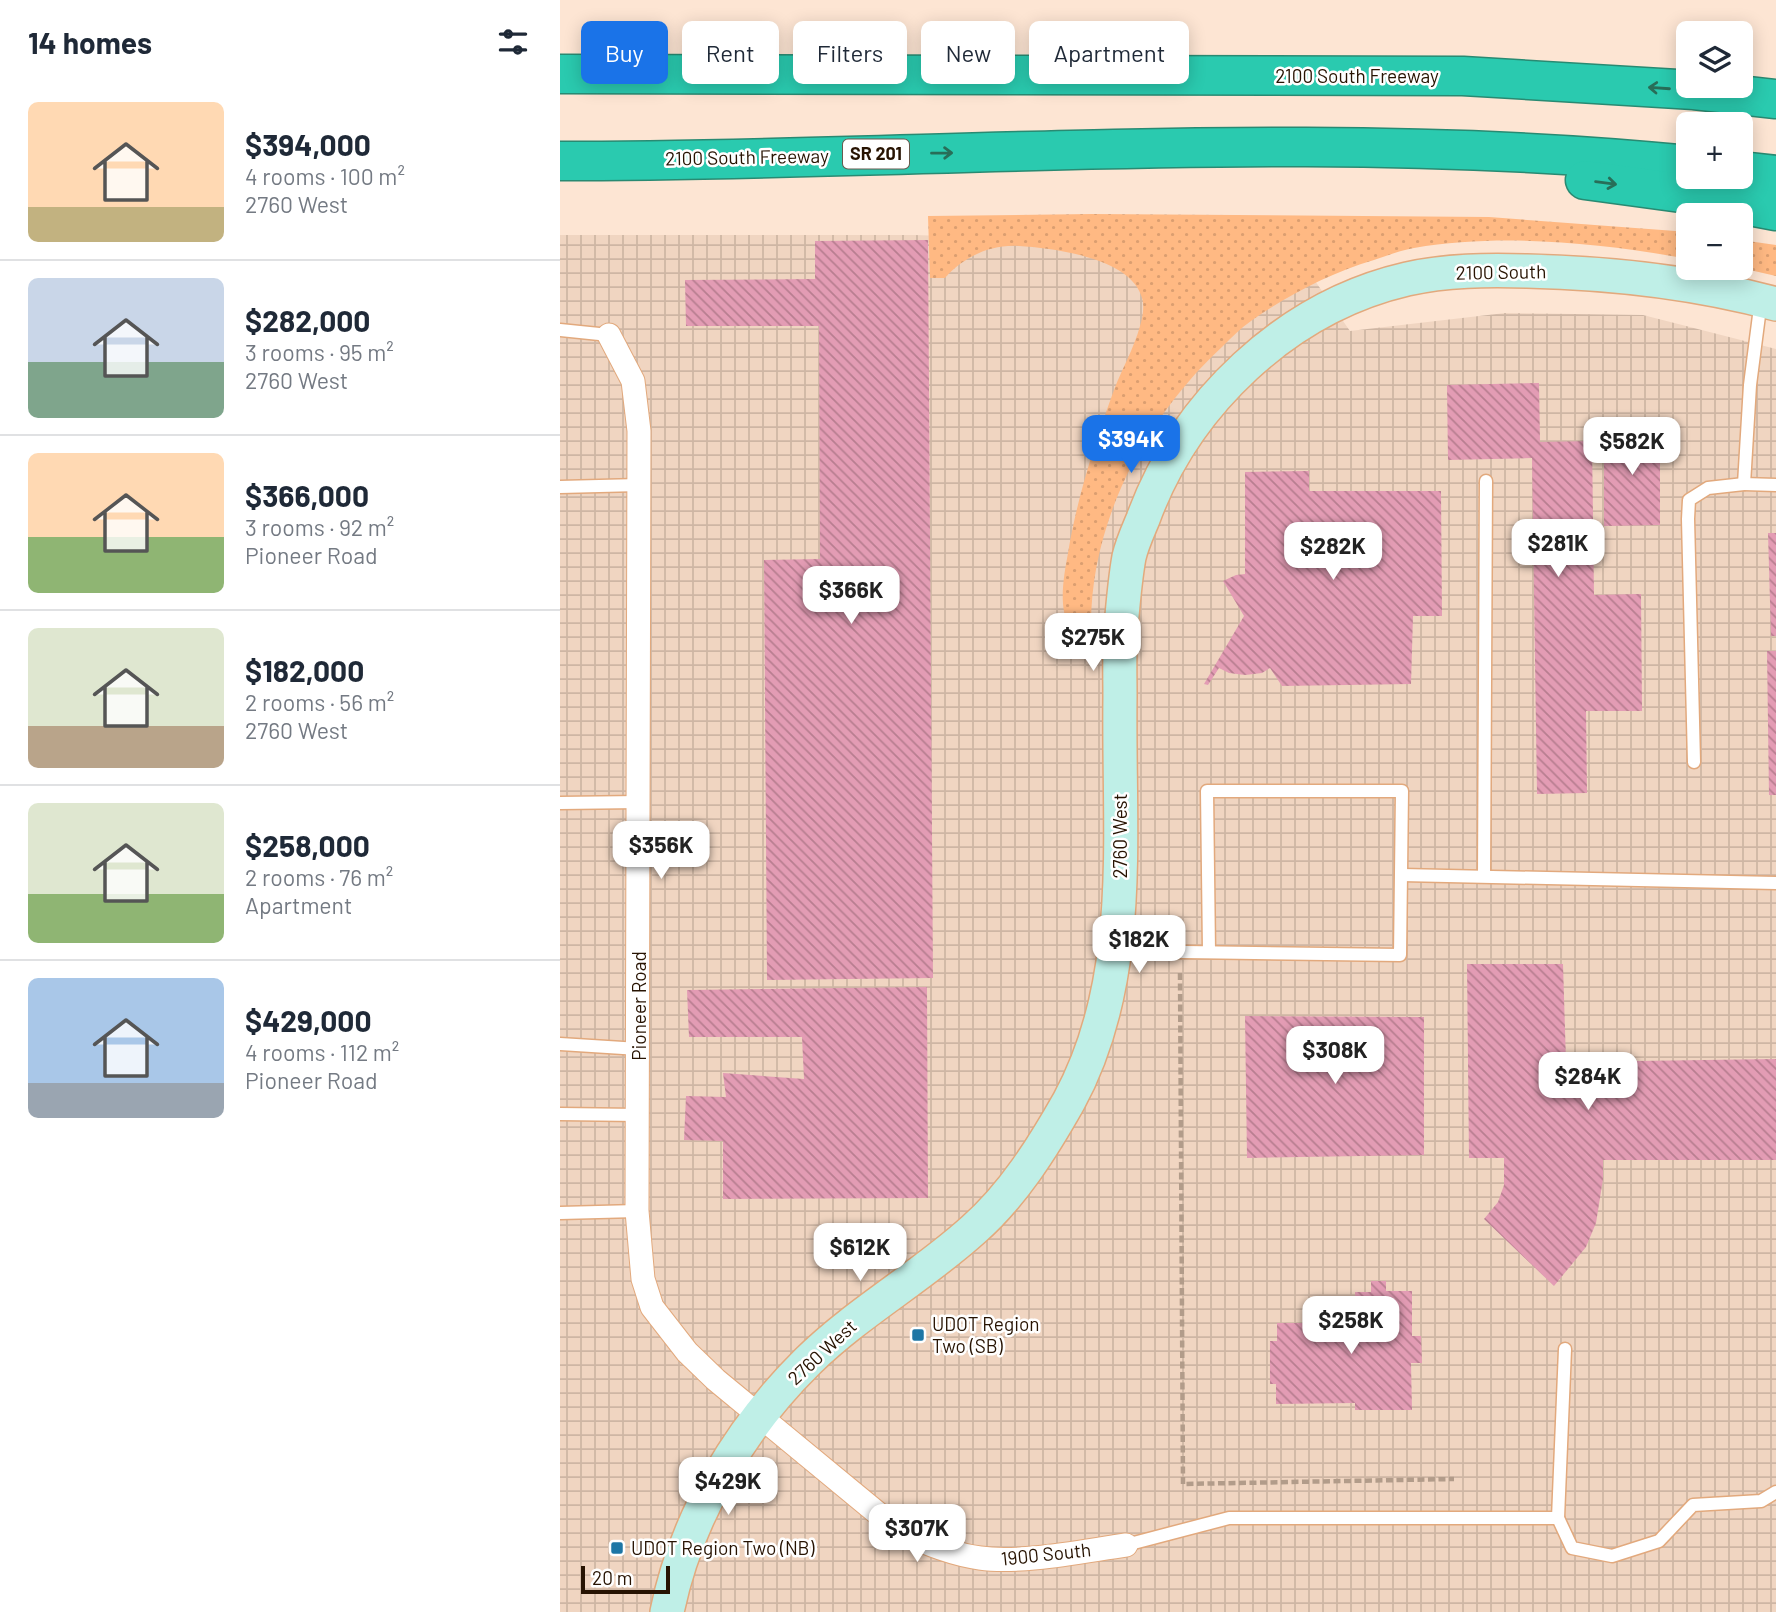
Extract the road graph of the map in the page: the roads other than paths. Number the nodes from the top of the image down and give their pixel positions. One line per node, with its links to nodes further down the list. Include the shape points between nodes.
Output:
1 (560, 74): 2 (highway, 2100 South Freeway, one-way to 1, via 1463,76)
2 (1776, 99)
3 (1172, 148): 4 (highway, 2100 South Freeway / SR 201, one-way to 3); 5 (highway, 2100 South Freeway / SR 201, via 1418,148); 8 (highway, one-way to 8, via 1537,174)
4 (567, 161)
5 (1676, 164)
6 (1753, 173): 7 (highway)
7 (1776, 176)
8 (1776, 211)
9 (1768, 302): 12 (main road, 2100 South, via 1711,289 1584,272 1476,270 1408,278 1353,296 1306,321); 14 (lane, via 1750,385)
10 (560, 330): 11 (lane)
11 (609, 335): 15 (street, Pioneer Road, via 633,381)
12 (1246, 364): 24 (main road, 2760 West, via 1186,432 1154,489 1130,555 1120,633)
13 (1486, 481): 22 (lane)
14 (1744, 484): 16 (lane); 18 (lane, via 1708,488 1689,500)
15 (639, 485): 17 (lane); 19 (street, Pioneer Road)
16 (1776, 485)
17 (560, 487)
18 (1693, 762)
19 (639, 802): 20 (lane); 27 (street, Pioneer Road)
20 (560, 803)
21 (1402, 875): 22 (lane); 25 (lane, via 1400,954); 25 (lane, via 1402,791 1207,791)
22 (1484, 876): 23 (lane)
23 (1776, 883)
24 (1116, 951): 25 (lane); 33 (main road, 2760 West, via 1102,1021 1088,1062 1041,1148 1008,1194 976,1228 808,1361)
25 (1209, 951)
26 (560, 1044): 27 (lane)
27 (639, 1049): 29 (street, Pioneer Road)
28 (560, 1114): 29 (lane)
29 (638, 1115): 30 (street, Pioneer Road)
30 (637, 1211): 31 (lane); 33 (street, Pioneer Road, via 643,1279 652,1307 687,1352)
31 (560, 1213)
32 (1566, 1349): 35 (lane)
33 (761, 1415): 36 (street, 1900 South, via 889,1522 924,1543 971,1557 1008,1560); 37 (main road, via 716,1482 689,1534)
34 (1776, 1492): 35 (lane, via 1761,1501 1693,1505 1659,1541 1612,1556 1572,1548)
35 (1558, 1518): 36 (lane, via 1229,1518)
36 (1126, 1545)
37 (667, 1612)

